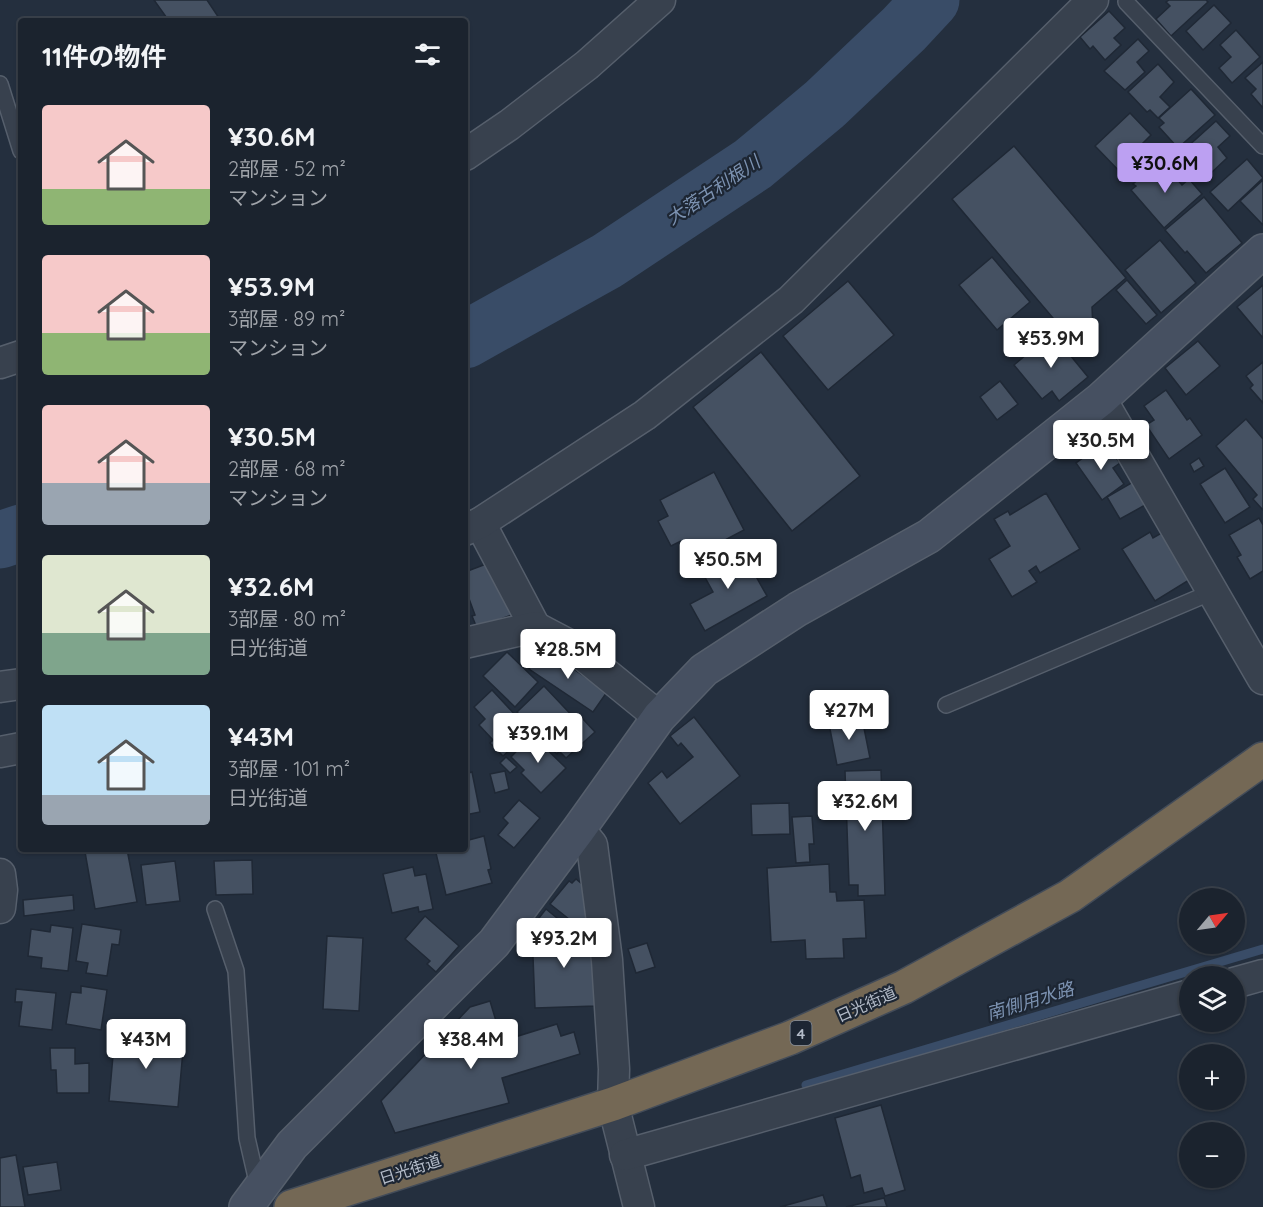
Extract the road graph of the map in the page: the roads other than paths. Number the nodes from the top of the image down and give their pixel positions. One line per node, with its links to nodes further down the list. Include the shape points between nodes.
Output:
1 (660, 0): 7 (street, via 587,65)
2 (1093, 0): 12 (street, via 791,300 645,415)
3 (1126, 2): 6 (lane)
4 (0, 84): 5 (lane)
5 (18, 141)
6 (1263, 146)
7 (468, 153)
8 (1263, 251): 11 (street)
9 (18, 357): 10 (street)
10 (0, 363)
11 (1101, 399): 13 (street); 20 (street, via 929,536 798,609 704,670)
12 (473, 527): 14 (street)
13 (1212, 592): 16 (street); 19 (lane)
14 (535, 627): 15 (street); 20 (street, via 573,647)
15 (468, 642)
16 (1263, 679)
17 (18, 684): 18 (street)
18 (0, 687)
19 (946, 705)
20 (659, 717): 24 (street)
21 (18, 749): 22 (street)
22 (0, 752)
23 (1263, 759): 31 (highway, 日光街道 / 4, via 1070,896 904,987 790,1038)
24 (579, 829): 31 (street, via 592,845 607,960); 33 (street, via 494,943 292,1145)
25 (0, 874): 26 (street)
26 (0, 908)
27 (214, 909): 33 (lane, via 236,970)
28 (1263, 975): 29 (street)
29 (1245, 980)
30 (1179, 999): 32 (street)
31 (613, 1104): 32 (street); 34 (highway, 日光街道 / 4)
32 (625, 1155): 35 (street)
33 (252, 1197)
34 (291, 1207)
35 (639, 1207)

